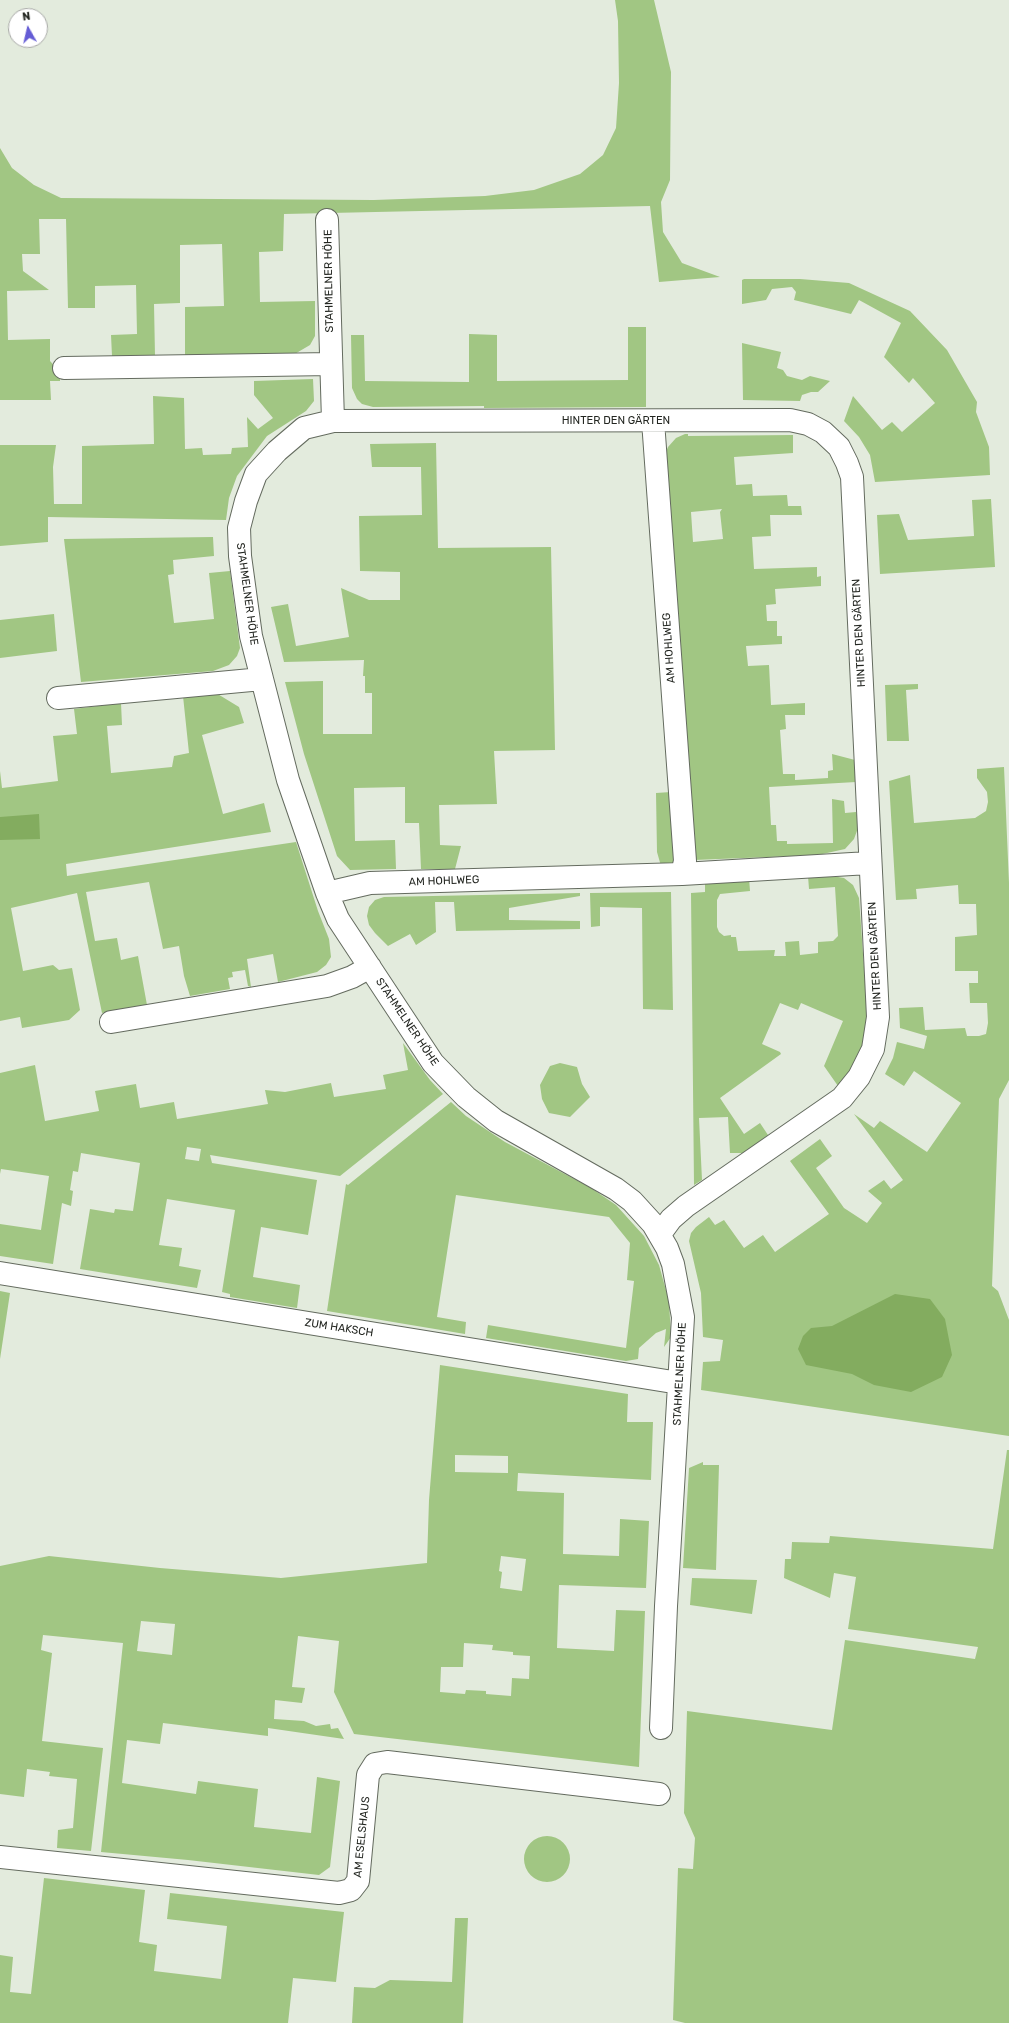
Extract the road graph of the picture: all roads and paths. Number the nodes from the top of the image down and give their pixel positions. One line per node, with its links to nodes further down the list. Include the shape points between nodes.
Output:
1 (327, 220): 2 (street, STAHMELNER HÖHE)
2 (331, 364): 3 (street); 4 (street, STAHMELNER HÖHE)
3 (64, 368)
4 (333, 421): 5 (street, HINTER DEN GÄRTEN); 6 (street, STAHMELNER HÖHE, via 304,428 277,451 256,474 246,500 239,528 240,556 251,636)
5 (653, 421): 8 (street, HINTER DEN GÄRTEN, via 796,421 823,432 839,448 847,463 852,477); 9 (street, AM HOHLWEG, via 684,861)
6 (262, 679): 7 (street); 10 (street, STAHMELNER HÖHE, via 288,780)
7 (58, 698)
8 (869, 863): 9 (street, AM HOHLWEG); 13 (street, HINTER DEN GÄRTEN, via 878,1017 873,1049 859,1077 842,1098 686,1206 671,1219)
9 (682, 874): 10 (street, AM HOHLWEG, via 370,883)
10 (327, 893): 11 (street, STAHMELNER HÖHE, via 338,919)
11 (370, 967): 12 (street, STAHMELNER HÖHE, via 327,986); 13 (street, STAHMELNER HÖHE, via 433,1063 460,1092 515,1133 616,1189 641,1211)
12 (111, 1022)
13 (660, 1234): 15 (street, STAHMELNER HÖHE, via 673,1264 683,1317)
14 (0, 1272): 15 (street, ZUM HAKSCH)
15 (679, 1383): 16 (street, STAHMELNER HÖHE)
16 (662, 1728)
17 (659, 1794): 18 (street, AM ESELSHAUS, via 387,1762 375,1764 368,1775 358,1882 351,1890 339,1892)
18 (0, 1857)

